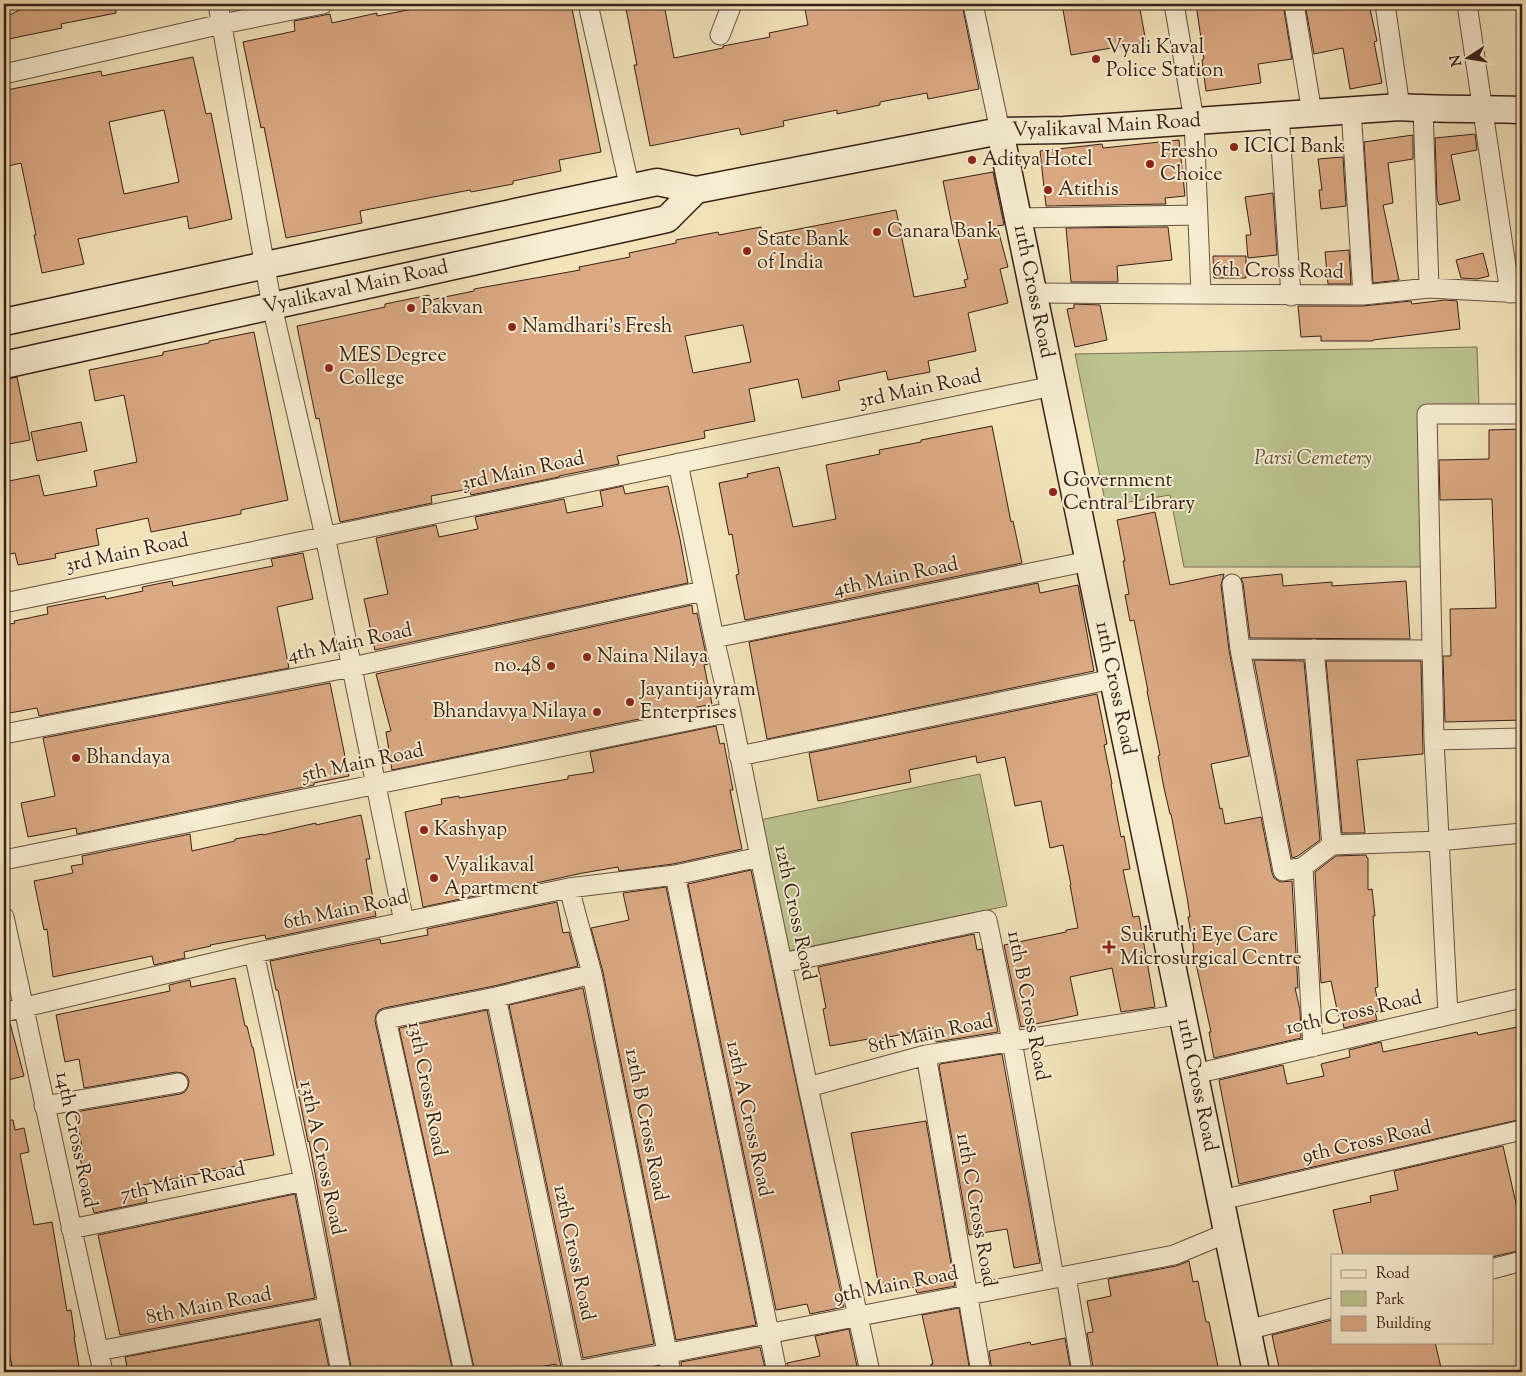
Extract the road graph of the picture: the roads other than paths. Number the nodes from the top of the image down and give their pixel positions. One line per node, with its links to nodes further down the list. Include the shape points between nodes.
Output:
1 (218, 4): 10 (street)
2 (323, 4): 10 (street)
3 (588, 4): 21 (street)
4 (732, 4): 11 (street)
5 (973, 4): 20 (street, 11th Cross Road)
6 (1174, 4): 19 (street)
7 (1294, 4): 17 (street)
8 (1385, 4): 13 (street)
9 (1467, 4): 14 (street)
10 (222, 24): 12 (street); 25 (street)
11 (720, 35)
12 (4, 74)
13 (1411, 108): 14 (street, Vyalikaval Main Road); 15 (street, Vyalikaval Main Road); 26 (street)
14 (1483, 108): 16 (street, Vyalikaval Main Road); 28 (street)
15 (1351, 109): 17 (street, Vyalikaval Main Road); 30 (street)
16 (1522, 110)
17 (1312, 113): 18 (street, Vyalikaval Main Road)
18 (1279, 114): 19 (street, Vyalikaval Main Road); 31 (street)
19 (1194, 120): 20 (street, Vyalikaval Main Road, via 1064,130); 23 (street)
20 (1000, 131): 22 (street, Vyalikaval Main Road); 24 (street, 11th Cross Road)
21 (630, 189): 22 (street, Vyalikaval Main Road, via 657,182); 25 (street, Vyalikaval Main Road)
22 (696, 190): 32 (street, Vyalikaval Main Road, via 667,220)
23 (1198, 215): 24 (street); 29 (street)
24 (1018, 218): 27 (street, 11th Cross Road)
25 (266, 265): 32 (street); 33 (street, Vyalikaval Main Road)
26 (1430, 288): 28 (street, 6th Cross Road); 30 (street, 6th Cross Road)
27 (1033, 293): 29 (street, 6th Cross Road); 35 (street, 11th Cross Road)
28 (1516, 293)
29 (1201, 294): 31 (street, 6th Cross Road)
30 (1363, 295): 31 (street, 6th Cross Road)
31 (1291, 296)
32 (272, 306): 34 (street, Vyalikaval Main Road); 38 (street)
33 (4, 322)
34 (4, 365)
35 (1053, 386): 37 (street, 3rd Main Road); 39 (street, 11th Cross Road)
36 (1522, 414): 46 (street, via 1427,414)
37 (678, 463): 38 (street, 3rd Main Road); 41 (street, 12th Cross Road)
38 (325, 536): 42 (street, 3rd Main Road); 47 (street)
39 (1089, 561): 43 (street, 4th Main Road); 48 (street, 11th Cross Road)
40 (1232, 584): 44 (street)
41 (704, 591): 43 (street, 12th Cross Road); 47 (street, 4th Main Road)
42 (4, 603)
43 (714, 638): 49 (street, 12th Cross Road)
44 (1240, 649): 45 (street); 60 (street, via 1283,871)
45 (1314, 649): 46 (street); 57 (street)
46 (1432, 650): 52 (street)
47 (352, 667): 50 (street, 4th Main Road); 54 (street)
48 (1113, 679): 53 (street); 72 (street, 11th Cross Road)
49 (731, 712): 53 (street, 12th Cross Road); 54 (street, 5th Main Road)
50 (4, 734)
51 (1522, 738): 52 (street)
52 (1434, 740): 56 (street)
53 (739, 756): 58 (street, 12th Cross Road)
54 (377, 784): 59 (street, 5th Main Road); 64 (street)
55 (1522, 833): 56 (street)
56 (1440, 841): 57 (street); 73 (street)
57 (1332, 845): 60 (street)
58 (760, 857): 61 (street, 6th Main Road); 66 (street, 12th Cross Road)
59 (4, 860)
60 (1303, 867): 75 (street)
61 (675, 875): 62 (street, 6th Main Road); 94 (street, 12th A Cross Road)
62 (569, 888): 64 (street, 6th Main Road); 67 (street, 12th B Cross Road)
63 (4, 917): 70 (street, 14th Cross Road)
64 (404, 922): 65 (street, 6th Main Road)
65 (254, 953): 70 (street, 6th Main Road); 82 (street, 13th A Cross Road)
66 (782, 963): 74 (street, 11th B Cross Road, via 987,920); 79 (street, 12th Cross Road)
67 (592, 974): 68 (street, 13th Cross Road); 96 (street, 12th B Cross Road)
68 (496, 997): 97 (street, 12th Cross Road); 100 (street, 13th Cross Road, via 386,1019)
69 (1522, 998): 73 (street, 10th Cross Road)
70 (23, 1008): 71 (street, 6th Main Road); 80 (street, 14th Cross Road)
71 (4, 1012)
72 (1183, 1014): 74 (street, 8th Main Road); 77 (street, 11th Cross Road)
73 (1448, 1015): 75 (street, 10th Cross Road)
74 (1012, 1041): 76 (street, 8th Main Road); 88 (street, 11th B Cross Road)
75 (1313, 1047): 77 (street, 10th Cross Road)
76 (926, 1055): 79 (street, 8th Main Road); 89 (street, 11th C Cross Road)
77 (1195, 1074): 83 (street, 11th Cross Road)
78 (178, 1083): 80 (street)
79 (808, 1087): 92 (street, 12th Cross Road)
80 (44, 1106): 84 (street, 14th Cross Road)
81 (1522, 1130): 83 (street, 9th Cross Road)
82 (304, 1181): 84 (street, 7th Main Road); 90 (street, 13th A Cross Road)
83 (1221, 1200): 85 (street, 11th Cross Road)
84 (71, 1229): 95 (street, 14th Cross Road)
85 (1227, 1233): 88 (street, 9th Main Road, via 1174,1255); 93 (street, 11th Cross Road)
86 (1522, 1261): 87 (street)
87 (1494, 1268)
88 (1060, 1277): 89 (street, 9th Main Road); 105 (street, 11th B Cross Road)
89 (967, 1295): 92 (street, 9th Main Road); 104 (street, 11th C Cross Road)
90 (328, 1307): 95 (street, 8th Main Road); 99 (street, 13th A Cross Road)
91 (1331, 1308): 93 (street)
92 (859, 1316): 94 (street, 9th Main Road); 103 (street, 12th Cross Road)
93 (1247, 1330): 106 (street, 11th Cross Road)
94 (769, 1334): 96 (street, 9th Main Road); 102 (street, 12th A Cross Road)
95 (98, 1351): 98 (street, 14th Cross Road)
96 (668, 1354): 97 (street, 9th Main Road); 101 (street, 12th B Cross Road)
97 (581, 1371)
98 (103, 1372)
99 (341, 1372)
100 (464, 1372)
101 (671, 1372)
102 (776, 1372)
103 (870, 1372)
104 (981, 1372)
105 (1082, 1372)
106 (1256, 1372)

